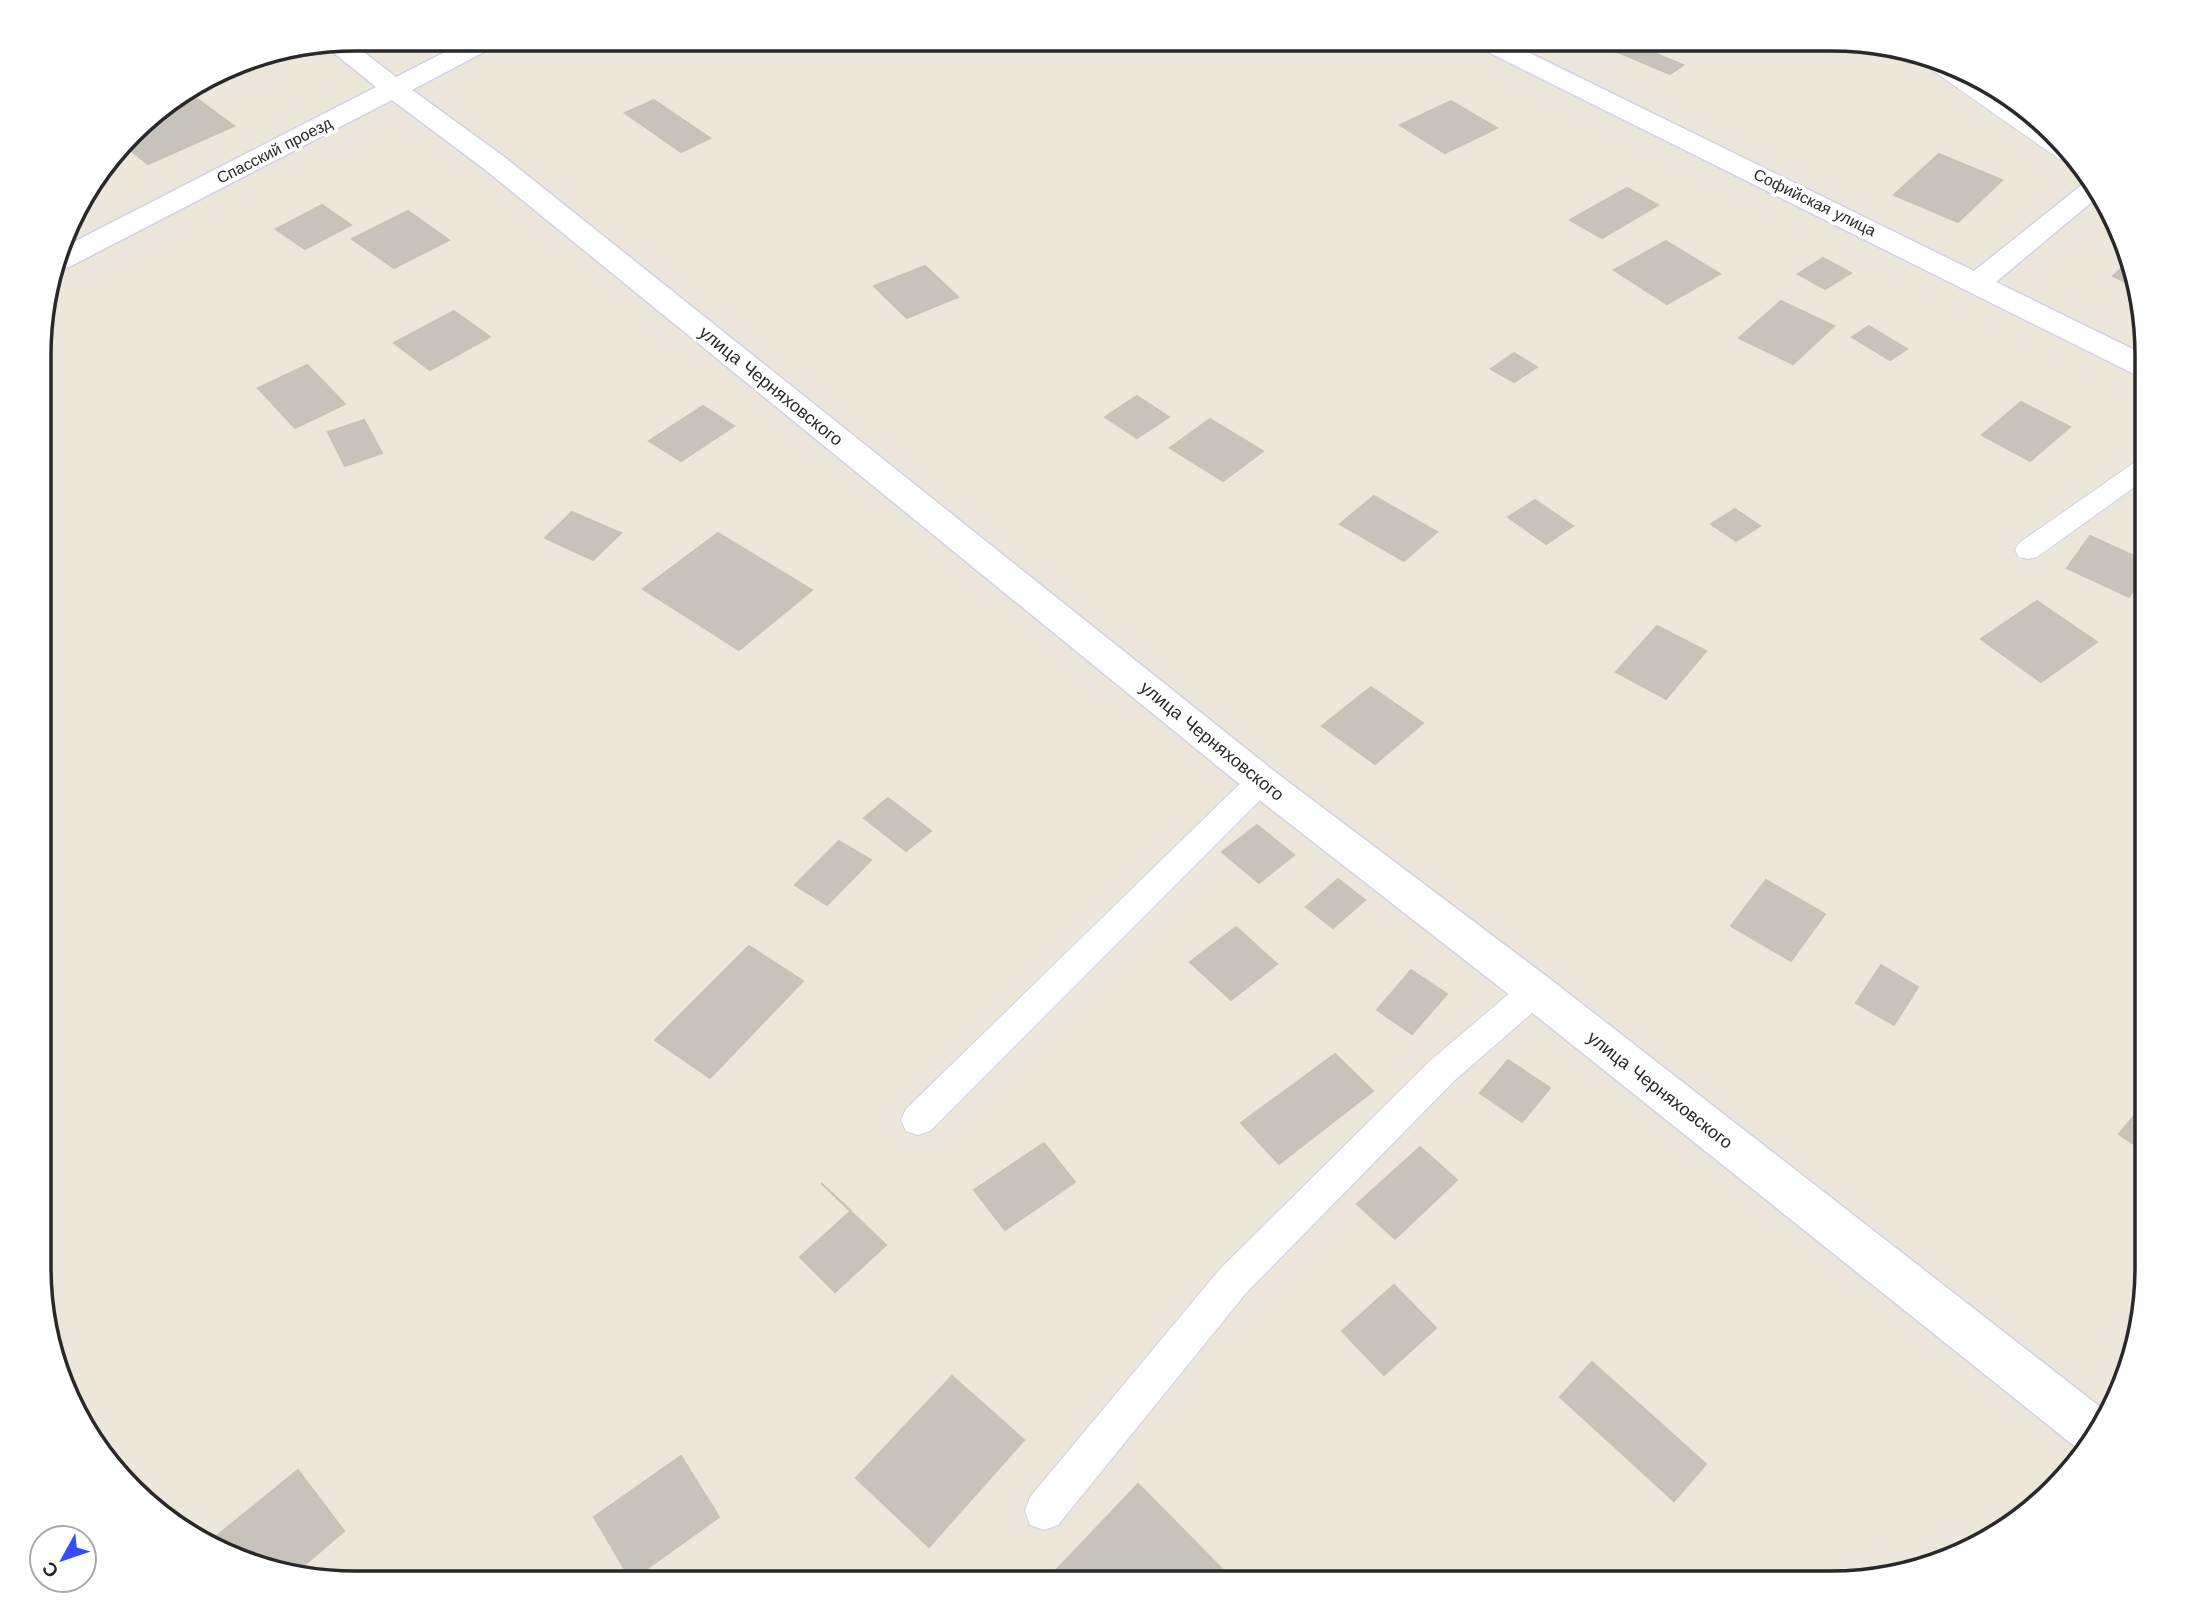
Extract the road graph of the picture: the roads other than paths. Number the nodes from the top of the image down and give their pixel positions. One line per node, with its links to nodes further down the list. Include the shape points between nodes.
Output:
1 (346, 51): 5 (street, улица Черняховского)
2 (465, 51): 5 (street, Спасский проезд)
3 (1506, 51): 9 (street, Софийская улица)
4 (1956, 77): 6 (lane)
5 (393, 89): 8 (street, Спасский проезд); 13 (street, улица Черняховского, via 493,162)
6 (2044, 138)
7 (2088, 191): 9 (street)
8 (67, 257)
9 (1978, 282): 10 (street, Софийская улица)
10 (2135, 362)
11 (2135, 474): 12 (lane)
12 (2028, 550)
13 (1261, 781): 14 (street, улица Черняховского); 15 (lane)
14 (1535, 991): 16 (street, улица Черняховского); 17 (lane, via 1443,1070 1233,1281)
15 (918, 1120)
16 (2089, 1429)
17 (1045, 1511)

